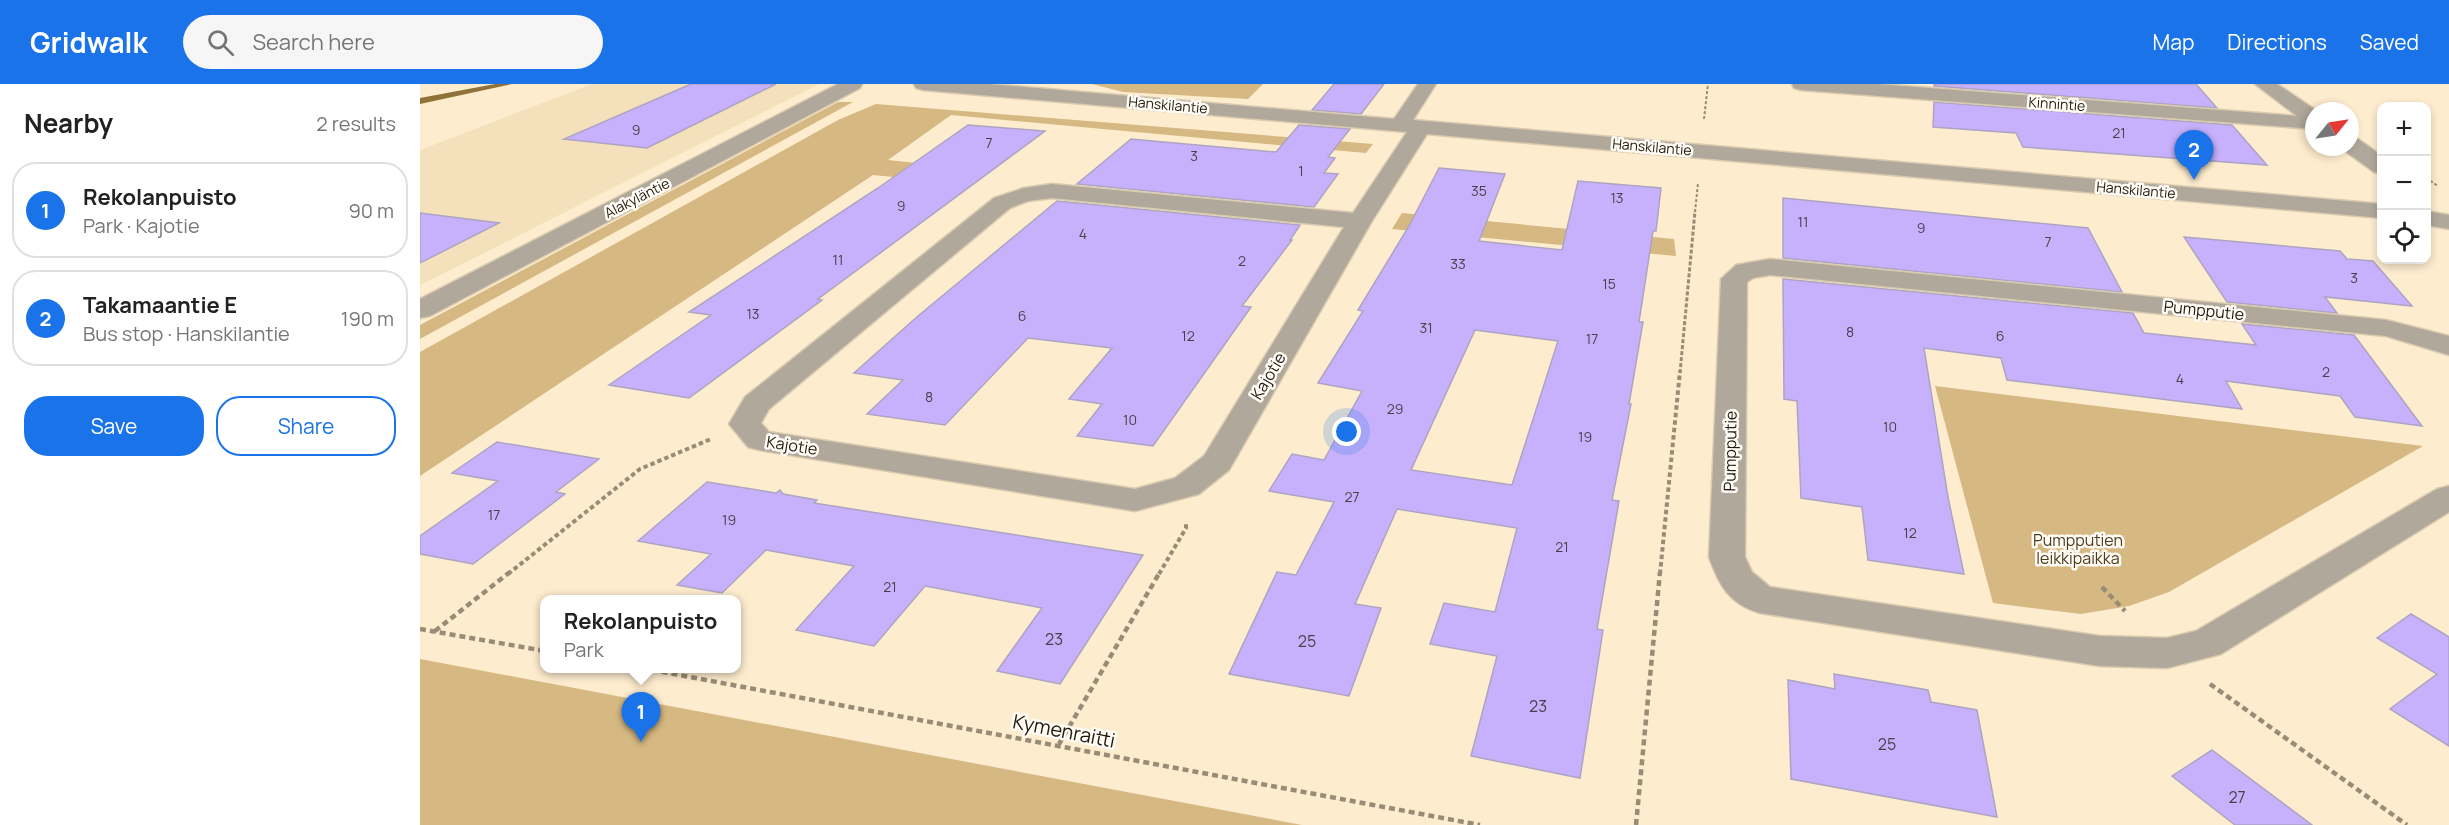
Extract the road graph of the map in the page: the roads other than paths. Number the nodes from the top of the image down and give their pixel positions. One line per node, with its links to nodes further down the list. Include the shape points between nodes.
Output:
1 (853, 84): 13 (street, Alakyläntie)
2 (923, 84): 8 (street, Hanskilantie)
3 (1427, 84): 8 (street, Kajotie)
4 (1801, 84): 7 (street, Kinnintie)
5 (2264, 84): 6 (street)
6 (2305, 112)
7 (2305, 122)
8 (1410, 126): 11 (street, Hanskilantie); 12 (street, Kajotie)
9 (2359, 150): 10 (street)
10 (2377, 163)
11 (2377, 211)
12 (1360, 220): 12 (street, Kajotie, via 1217,463 1187,486 1135,500 759,440 746,424 765,396 1002,203 1024,195 1052,191)
13 (420, 310)
14 (2449, 346): 15 (street, Pumpputie, via 2386,328 1770,267 1745,271 1734,279 1727,557 1736,580 1760,599 2100,651 2167,653 2207,643)
15 (2449, 497)

